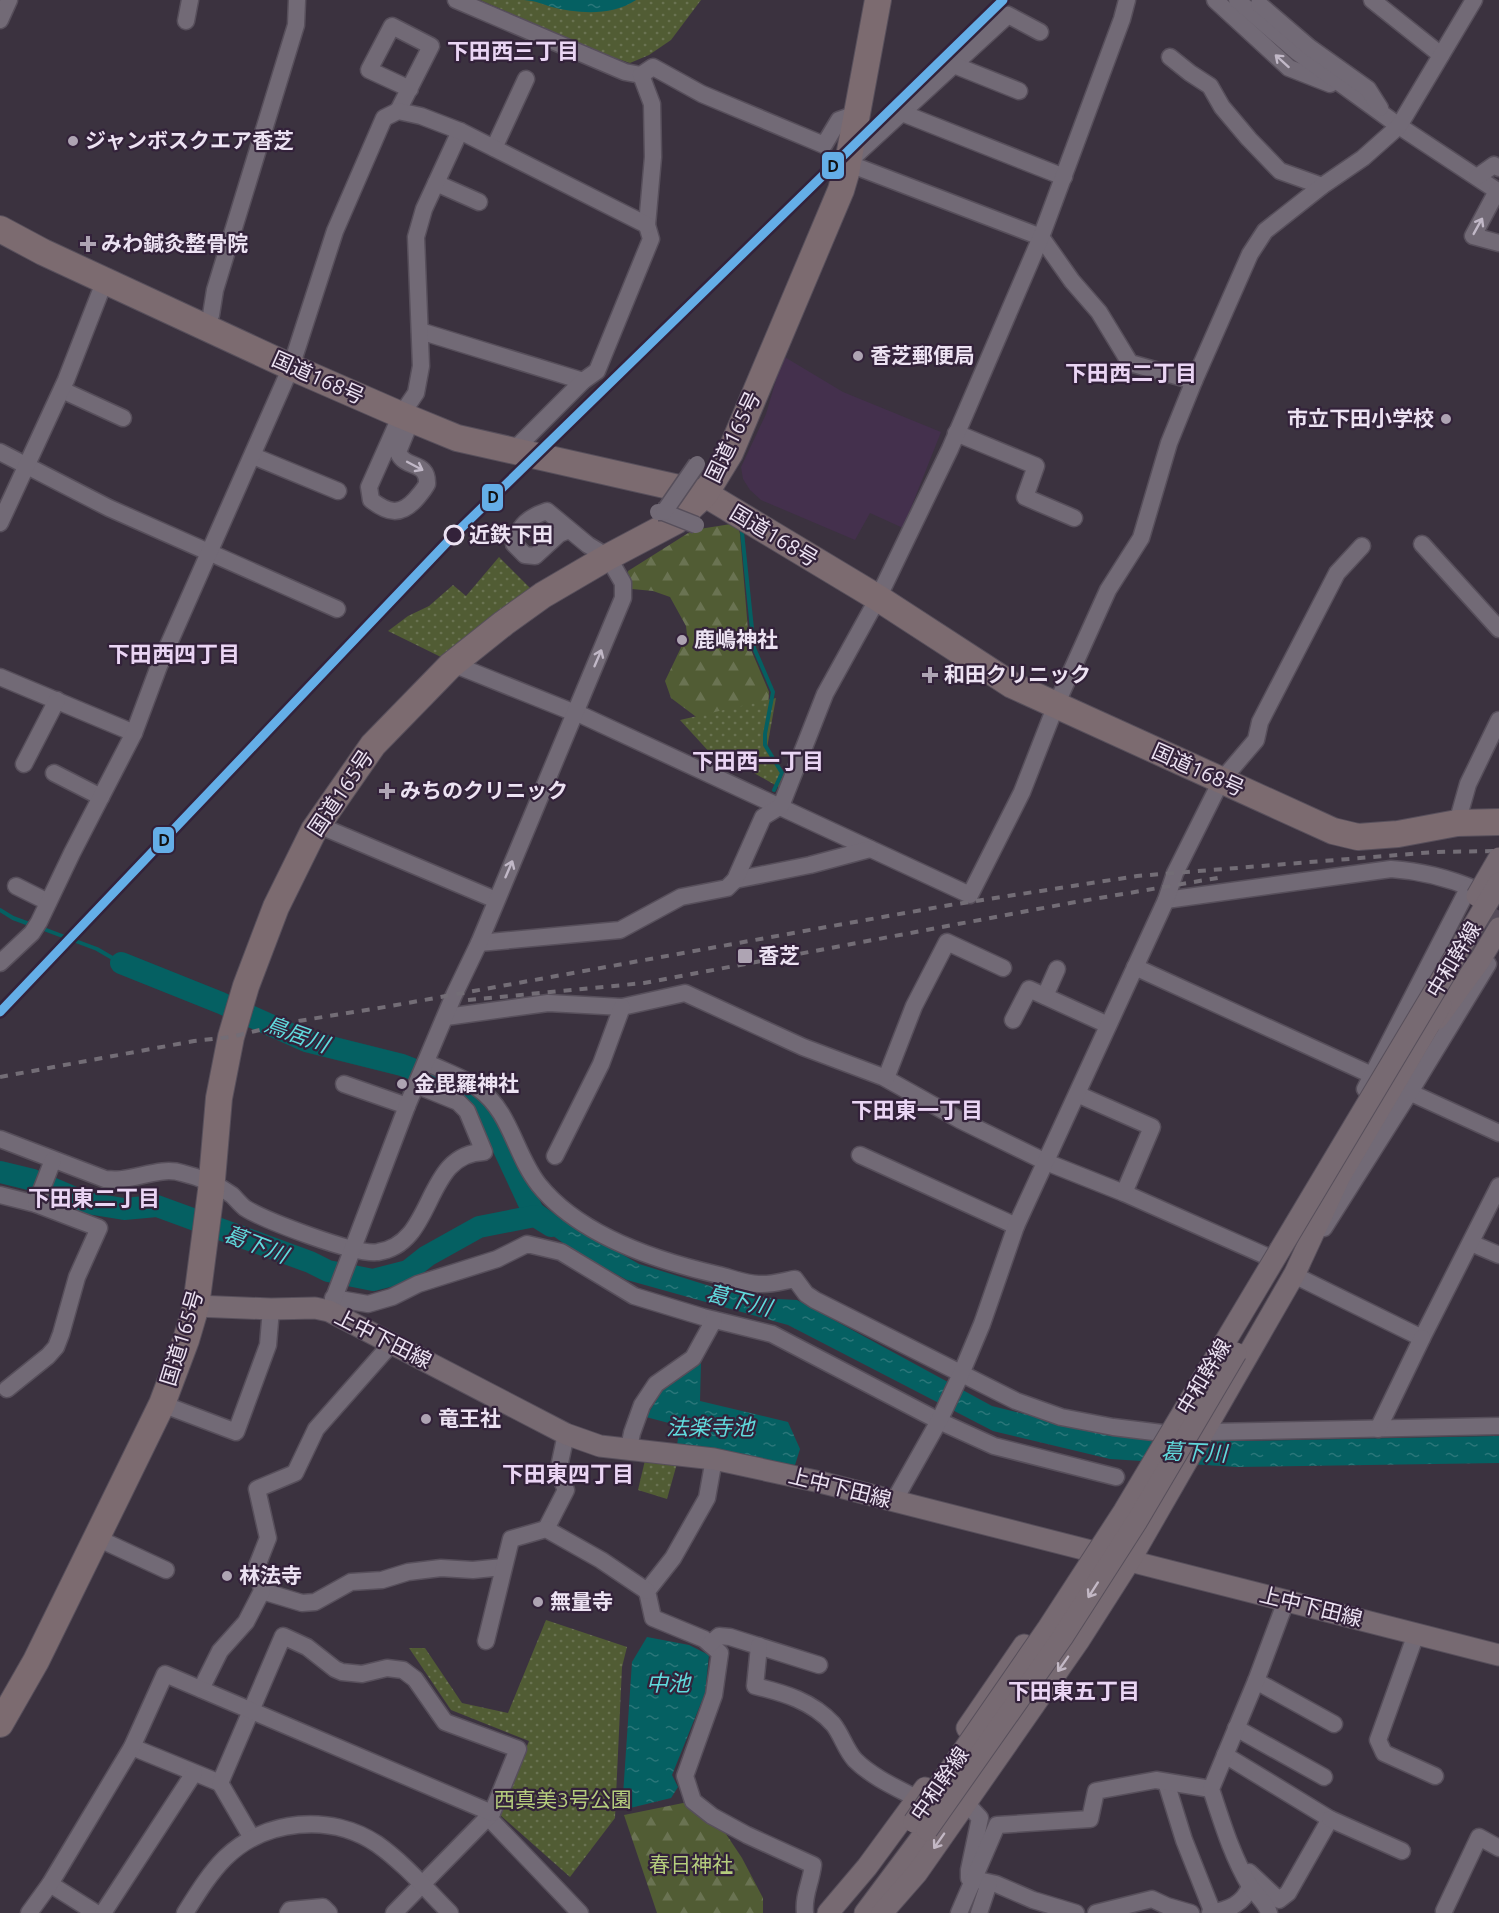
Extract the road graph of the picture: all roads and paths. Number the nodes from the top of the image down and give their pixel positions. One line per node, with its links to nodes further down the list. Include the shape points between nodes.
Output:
1 (9, 0): 12 (street)
2 (190, 0): 13 (street)
3 (297, 0): 43 (street, via 296,25 215,290 211,315)
4 (456, 0): 18 (street, via 625,72)
5 (878, 0): 25 (highway, 国道165号)
6 (1127, 0): 32 (street)
7 (1215, 0): 22 (street, one-way to 7, via 1289,68)
8 (1237, 0): 22 (street, via 1297,52)
9 (1254, 0): 26 (street, via 1309,47 1368,89)
10 (1372, 0): 15 (street)
11 (1474, 0): 15 (street)
12 (0, 20)
13 (186, 21)
14 (1040, 32): 17 (street, via 1008,15)
15 (1441, 55): 27 (street)
16 (1170, 57): 35 (street, via 1210,86 1222,107 1280,171)
17 (954, 65): 21 (street); 24 (street)
18 (641, 75): 25 (street, via 653,67 702,94 824,145 839,120); 38 (street, via 652,104 653,157)
19 (526, 79): 29 (street)
20 (410, 89): 23 (street)
21 (1019, 91)
22 (1354, 93): 26 (street)
23 (398, 111): 28 (street); 45 (street, via 384,118 335,231)
24 (902, 113): 30 (street); 32 (street)
25 (856, 114): 30 (highway, 国道165号)
26 (1385, 116): 27 (street)
27 (1399, 126): 33 (street); 35 (street, via 1363,158)
28 (460, 131): 29 (street); 34 (street)
29 (494, 148): 38 (street)
30 (848, 163): 40 (street); 59 (highway, 国道165号, via 841,190 730,453)
31 (1499, 168): 33 (street, via 1494,165)
32 (1064, 177): 40 (street)
33 (1477, 177): 36 (street)
34 (436, 183): 37 (street); 44 (street, via 416,237)
35 (1322, 186): 47 (street, via 1265,231 1250,254)
36 (1498, 191): 41 (street, one-way to 36, via 1473,236)
37 (479, 202)
38 (647, 225): 46 (street, via 651,239 606,349 597,370)
39 (0, 229): 42 (highway, 国道168号)
40 (1041, 237): 47 (street, via 1099,312 1130,363); 51 (street)
41 (1499, 243)
42 (105, 280): 43 (highway, 国道168号); 48 (street)
43 (204, 326): 45 (highway, 国道168号)
44 (420, 331): 46 (street); 50 (street, via 421,366)
45 (291, 366): 50 (highway, 国道168号); 54 (street)
46 (583, 381): 52 (street)
47 (1194, 381): 75 (street, via 1169,443 1141,538 1108,590)
48 (62, 390): 49 (street); 56 (street)
49 (123, 418)
50 (406, 418): 50 (street, one-way to 50, via 398,452 405,461 422,469 427,484 407,508 392,511 371,500 369,487); 52 (highway, 国道168号, via 457,438)
51 (956, 433): 60 (street, via 1036,466 1024,497); 69 (street)
52 (514, 450): 57 (highway, 国道168号)
53 (0, 452): 56 (street)
54 (253, 456): 58 (street); 67 (street)
55 (697, 464): 62 (street, bridge, via 661,512)
56 (26, 465): 61 (street); 67 (street)
57 (630, 478): 59 (highway, 国道168号); 64 (highway, via 652,498 655,508 650,530)
58 (338, 491)
59 (705, 494): 64 (highway, 国道165号, via 676,521); 69 (highway, 国道168号)
60 (1074, 518)
61 (0, 523)
62 (696, 525)
63 (569, 530): 68 (street)
64 (642, 539): 68 (highway, 国道165号)
65 (1422, 544): 71 (street)
66 (1362, 546): 81 (street, via 1337,573 1260,722 1256,740)
67 (209, 552): 70 (street); 78 (street, via 151,683)
68 (608, 557): 72 (highway, 国道165号, via 533,602); 76 (street, one-way to 68, via 623,598 623,583)
69 (878, 598): 75 (highway, 国道168号, via 1012,685); 83 (street, via 825,694)
70 (337, 609)
71 (1499, 629)
72 (453, 664): 76 (street); 86 (highway, 国道165号, via 374,746)
73 (0, 677): 74 (street)
74 (57, 700): 78 (street); 79 (street)
75 (1056, 705): 81 (highway, 国道168号); 87 (street, via 1022,792 970,895)
76 (575, 712): 83 (street); 93 (street, one-way to 76)
77 (1499, 720): 85 (street, via 1468,784)
78 (134, 734): 82 (street)
79 (24, 764)
80 (54, 773): 82 (street)
81 (1221, 781): 85 (highway, 国道168号, via 1333,831 1358,837); 94 (street, via 1175,873)
82 (101, 797): 96 (street)
83 (781, 806): 87 (street); 89 (street, via 763,817)
84 (1499, 822): 85 (highway, 国道168号)
85 (1458, 823)
86 (318, 825): 93 (street); 127 (highway, 国道165号, via 276,907 236,1018 219,1098)
87 (870, 849): 89 (street)
88 (1499, 858): 112 (main road, bridge, via 1456,931)
89 (735, 880): 100 (street, via 727,888 681,897 620,930)
90 (1499, 884): 112 (main road, 中和幹線, bridge)
91 (16, 886): 96 (street)
92 (1469, 887): 94 (street, via 1418,870 1391,869); 95 (street); 117 (street)
93 (496, 900): 100 (street)
94 (1166, 900): 104 (street)
95 (1499, 900)
96 (48, 902): 102 (street, via 35,927)
97 (1499, 908): 112 (main road, 中和幹線)
98 (1499, 928): 112 (main road, via 1479,960)
99 (1472, 937): 117 (main road)
100 (479, 943): 109 (street)
101 (1499, 945): 117 (street)
102 (3, 954)
103 (1003, 968): 114 (street, via 947,942 914,1006)
104 (1135, 968): 111 (street); 117 (street)
105 (1057, 969): 106 (street)
106 (1045, 996): 110 (street, via 1029,989); 111 (street)
107 (1440, 1005): 117 (main road)
108 (622, 1007): 109 (street, via 548,1003); 114 (street, via 685,993 802,1047); 123 (street, via 601,1064)
109 (446, 1017): 113 (street)
110 (1013, 1020)
111 (1108, 1025): 118 (street)
112 (1413, 1040): 117 (main road, 中和幹線); 189 (main road, 中和幹線, bridge, via 1124,1511)
113 (426, 1062): 116 (street); 143 (street, via 479,1088 493,1101 539,1185 583,1223 655,1258 707,1273 758,1284 795,1279 815,1300)
114 (886, 1078): 125 (street)
115 (344, 1084): 119 (street)
116 (416, 1085): 119 (street); 133 (street, via 458,1102 467,1111 484,1152 472,1152 454,1162 436,1186 419,1224 397,1247 377,1253)
117 (1390, 1086): 120 (street); 135 (main road); 136 (main road); 189 (main road, 中和幹線, one-way to 189, bridge, via 1137,1521 1062,1638)
118 (1077, 1094): 125 (street); 128 (street, via 1152,1126)
119 (407, 1106): 133 (street)
120 (1499, 1133)
121 (0, 1139): 124 (street)
122 (860, 1155): 131 (street)
123 (555, 1156)
124 (53, 1160): 127 (street, via 105,1179 168,1171 180,1172); 130 (street)
125 (1046, 1162): 128 (street); 131 (street)
126 (1499, 1186): 132 (street)
127 (211, 1187): 133 (street, via 232,1195 243,1207 270,1221); 138 (highway, 国道165号)
128 (1124, 1193): 135 (street)
129 (0, 1195): 130 (street)
130 (36, 1204): 144 (street, via 99,1228 77,1277 56,1347)
131 (1016, 1226): 143 (street)
132 (1471, 1243): 134 (street); 141 (street)
133 (352, 1249): 137 (street)
134 (1499, 1255)
135 (1273, 1259): 149 (main road)
136 (1294, 1275): 141 (street); 150 (main road)
137 (331, 1305): 139 (main road, 上中下田線); 140 (street, via 368,1304 392,1297 527,1244 561,1252 634,1296); 142 (main road, 上中下田線)
138 (196, 1306): 139 (main road, 上中下田線); 145 (highway, 国道165号)
139 (271, 1309): 145 (street, via 268,1345 236,1432)
140 (714, 1320): 146 (street, via 772,1334); 152 (street, via 693,1358 656,1384 642,1405)
141 (1422, 1338): 148 (street)
142 (392, 1343): 151 (main road, 上中下田線); 162 (street, via 316,1429 296,1473 257,1489 268,1538 257,1566)
143 (961, 1374): 146 (street); 149 (street, via 1016,1401 1061,1417)
144 (7, 1389)
145 (162, 1404): 157 (highway, 国道165号)
146 (939, 1421): 154 (street, via 994,1446); 155 (street)
147 (1499, 1426): 148 (street)
148 (1378, 1429): 150 (street)
149 (1162, 1433): 150 (street); 154 (main road)
150 (1203, 1433): 159 (main road)
151 (566, 1434): 152 (main road, 上中下田線, via 600,1446); 156 (street, via 558,1472 566,1490)
152 (629, 1448): 153 (main road, 上中下田線)
153 (714, 1458): 155 (main road, 上中下田線); 163 (street, via 706,1498 673,1558)
154 (1125, 1478): 158 (main road)
155 (894, 1501): 158 (main road, 上中下田線)
156 (546, 1529): 160 (street, via 511,1539); 163 (street)
157 (97, 1538): 161 (street); 174 (highway, 国道165号)
158 (1089, 1551): 159 (main road, 上中下田線); 185 (main road)
159 (1129, 1562): 164 (main road, 上中下田線); 186 (main road, one-way to 186)
160 (503, 1567): 162 (street, via 441,1568 351,1582 315,1602); 166 (street)
161 (166, 1570)
162 (262, 1591): 172 (street, via 246,1622 220,1651)
163 (647, 1591): 167 (street, via 653,1618)
164 (1286, 1601): 165 (main road, 上中下田線); 171 (street)
165 (1416, 1634): 169 (main road, 上中下田線); 180 (street, via 1378,1740 1384,1753)
166 (486, 1641)
167 (710, 1644): 168 (street, via 719,1636); 208 (street, via 720,1653 714,1695 684,1776 693,1801 712,1816 813,1865 812,1881 804,1896)
168 (759, 1646): 170 (street); 185 (street, via 755,1686 794,1696 813,1707 834,1725 856,1761)
169 (1499, 1655)
170 (819, 1665)
171 (1256, 1681): 175 (street); 176 (street)
172 (201, 1689): 173 (street); 177 (street, via 165,1674)
173 (250, 1711): 183 (street); 187 (street); 187 (street, via 283,1636 307,1647 342,1672 403,1670 415,1679 445,1722 518,1749)
174 (0, 1724)
175 (1334, 1724)
176 (1236, 1728): 178 (street); 181 (street)
177 (132, 1747): 179 (street); 195 (street)
178 (1225, 1755): 184 (street); 188 (street)
179 (194, 1773): 183 (street); 201 (street)
180 (1435, 1776)
181 (1324, 1777)
182 (1166, 1782): 184 (street); 194 (street, via 1156,1780 1096,1791 1090,1819 997,1825); 218 (street)
183 (220, 1783): 190 (street)
184 (1211, 1789): 193 (street, via 1227,1839)
185 (918, 1799): 209 (main road)
186 (966, 1803): 194 (street, via 980,1818 969,1878); 212 (main road, one-way to 212, via 917,1873)
187 (490, 1815): 196 (street); 207 (street)
188 (1330, 1819): 192 (street); 193 (street, via 1288,1893 1279,1900)
189 (921, 1826): 210 (main road, 中和幹線); 211 (main road, 中和幹線)
190 (252, 1838): 196 (street, via 301,1825 322,1824 348,1830 389,1853); 202 (street, via 216,1868)
191 (1499, 1848): 198 (street, via 1479,1837)
192 (1402, 1851)
193 (1242, 1868): 197 (street)
194 (982, 1881): 213 (street); 214 (street); 215 (street)
195 (50, 1884): 199 (street); 200 (street)
196 (422, 1885): 205 (street); 206 (street)
197 (1250, 1886): 218 (street, via 1246,1897 1227,1911); 219 (street)
198 (1444, 1911)
199 (29, 1913)
200 (96, 1913)
201 (103, 1913)
202 (185, 1913)
203 (288, 1913): 204 (street, via 323,1907)
204 (329, 1913)
205 (394, 1913)
206 (450, 1913)
207 (580, 1913)
208 (805, 1913)
209 (828, 1913)
210 (844, 1913)
211 (865, 1913)
212 (882, 1913)
213 (959, 1913)
214 (979, 1913)
215 (1076, 1913)
216 (1096, 1913): 217 (street, via 1152,1899)
217 (1191, 1913)
218 (1211, 1913)
219 (1269, 1913)

